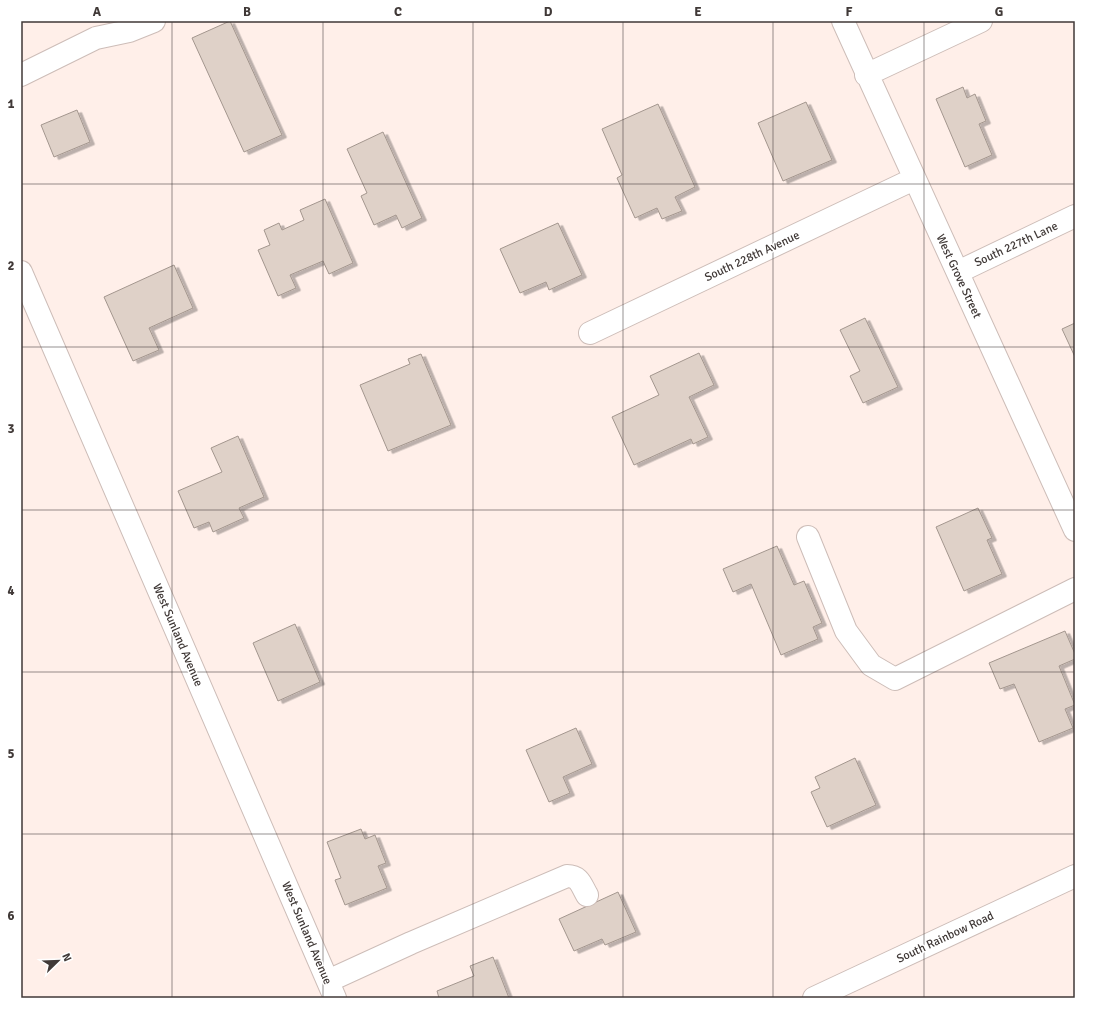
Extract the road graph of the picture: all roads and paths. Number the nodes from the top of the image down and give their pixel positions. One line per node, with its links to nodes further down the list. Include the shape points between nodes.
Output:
1 (154, 21): 4 (street, via 129,31 96,38)
2 (843, 21): 5 (street, West Grove Street)
3 (981, 21): 5 (street)
4 (21, 75)
5 (866, 75): 6 (street, West Grove Street)
6 (914, 179): 9 (street, West Grove Street); 10 (street, South 228th Avenue)
7 (1075, 216): 9 (street, South 227th Lane)
8 (21, 272): 16 (street, West Sunland Avenue)
9 (958, 272): 11 (street, West Grove Street)
10 (590, 333)
11 (1075, 530)
12 (808, 537): 13 (street, via 846,631 871,665 894,679)
13 (1075, 589)
14 (1075, 876): 17 (street, South Rainbow Road)
15 (587, 895): 16 (street, via 579,880 574,876 567,876 411,943)
16 (331, 990)
17 (814, 998)

